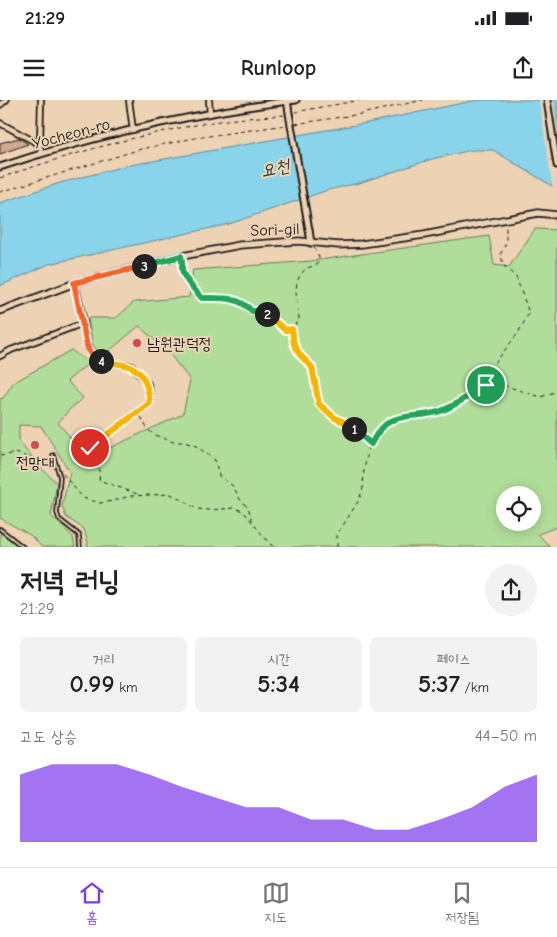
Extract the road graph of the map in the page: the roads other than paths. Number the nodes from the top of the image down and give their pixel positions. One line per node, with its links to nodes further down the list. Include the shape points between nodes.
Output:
1 (6, 100): 8 (street)
2 (41, 100): 12 (street)
3 (129, 100): 11 (street)
4 (208, 100): 9 (street)
5 (296, 100): 7 (street, Yocheon-ro)
6 (547, 100): 14 (street)
7 (288, 101): 9 (street, Yocheon-ro); 17 (street, bridge)
8 (0, 105)
9 (210, 114): 11 (street, Yocheon-ro)
10 (0, 123): 12 (street)
11 (133, 130): 13 (street, Yocheon-ro)
12 (40, 144): 13 (street)
13 (42, 153): 15 (street, Yocheon-ro)
14 (557, 164)
15 (0, 167)
16 (557, 215): 17 (main road, Sori-gil, via 538,213 362,244 338,246)
17 (311, 242): 18 (main road, Sori-gil, via 240,245)
18 (74, 283): 19 (main road, Sori-gil); 20 (street)
19 (0, 310)
20 (84, 323): 21 (street); 22 (street, via 91,355 100,361 132,366 148,384 150,403)
21 (0, 356)
22 (102, 439)
23 (53, 455): 26 (lane, via 60,476 59,519 79,535)
24 (0, 529): 25 (lane)
25 (23, 547)
26 (80, 547)

